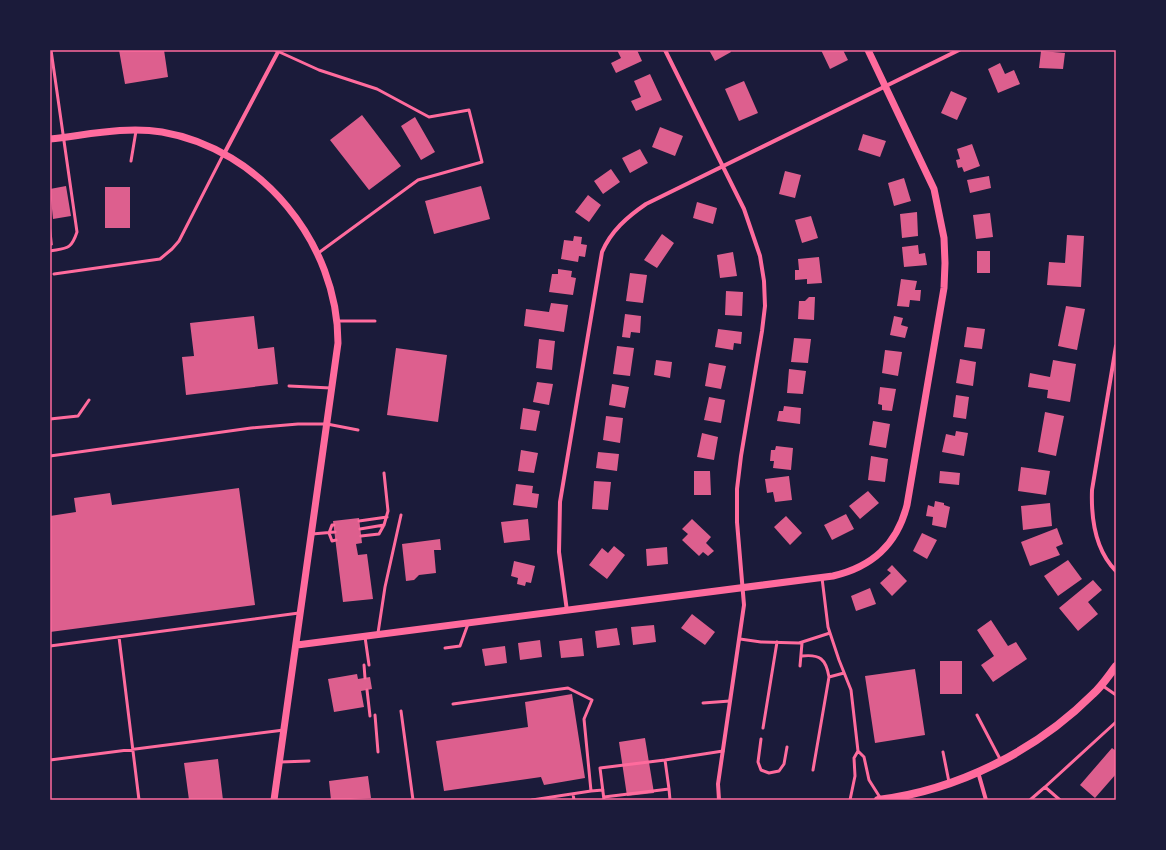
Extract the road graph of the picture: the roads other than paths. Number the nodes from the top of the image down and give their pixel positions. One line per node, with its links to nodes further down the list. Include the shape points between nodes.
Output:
1 (51, 50): 8 (lane)
2 (665, 50): 12 (street)
3 (868, 50): 6 (street)
4 (959, 50): 6 (street)
5 (277, 51): 10 (street); 14 (lane, via 319,70 378,89 429,117 468,110 482,162 418,180)
6 (885, 86): 12 (street); 39 (street, via 934,189 944,238 944,288 907,505 898,530 889,544 871,561 849,573)
7 (137, 130): 8 (street); 10 (street, via 178,136); 11 (lane)
8 (64, 137): 9 (street); 13 (lane, via 77,232 74,243 69,248)
9 (50, 139)
10 (224, 154): 14 (street, via 265,182 282,200 302,226); 15 (lane, via 179,241 160,259)
11 (131, 161)
12 (722, 167): 40 (street, via 744,209 753,233 764,281 762,331 740,456 737,489 737,522); 41 (street, via 646,204 610,238 602,252 560,502 559,552)
13 (50, 251)
14 (317, 254): 16 (street, via 330,284)
15 (54, 274)
16 (337, 321): 17 (lane); 20 (street, via 338,343)
17 (375, 321)
18 (1116, 346): 38 (street, via 1092,490 1092,507 1098,539 1106,558)
19 (289, 386): 20 (lane)
20 (332, 388): 23 (street)
21 (89, 400): 22 (lane, via 78,416)
22 (50, 419)
23 (327, 424): 24 (lane); 25 (lane, via 251,428); 35 (street)
24 (358, 430)
25 (50, 456)
26 (384, 473): 28 (lane)
27 (401, 515): 45 (lane, via 385,587)
28 (387, 517): 29 (lane); 31 (lane)
29 (359, 521)
30 (334, 525): 34 (lane)
31 (384, 525): 32 (lane); 36 (lane, via 379,534)
32 (360, 529)
33 (335, 532): 34 (lane)
34 (329, 533): 35 (lane); 37 (lane, via 332,541)
35 (312, 534): 42 (street)
36 (361, 536)
37 (336, 540)
38 (1116, 571)
39 (822, 578): 40 (street); 44 (lane)
40 (744, 588): 41 (street); 48 (street)
41 (567, 611): 43 (street)
42 (301, 613): 46 (lane); 51 (street)
43 (469, 624): 45 (street); 53 (lane, via 460,646)
44 (830, 633): 50 (lane); 59 (lane)
45 (378, 635): 47 (street)
46 (118, 637): 52 (lane); 77 (lane)
47 (365, 637): 51 (street); 56 (lane)
48 (740, 639): 49 (lane); 65 (street)
49 (777, 642): 50 (lane); 73 (lane)
50 (802, 643): 54 (lane)
51 (296, 645): 74 (street)
52 (50, 646)
53 (445, 648)
54 (802, 656): 57 (lane); 60 (lane, via 820,657 827,665)
55 (364, 665): 61 (lane)
56 (369, 665)
57 (800, 666)
58 (1116, 666): 62 (main road)
59 (844, 673): 60 (lane); 79 (lane, via 851,690)
60 (829, 677): 87 (lane)
61 (365, 678)
62 (1101, 684): 64 (lane); 85 (main road, via 1094,694 1068,716)
63 (367, 690): 71 (lane)
64 (1116, 695)
65 (730, 701): 66 (lane); 78 (street)
66 (703, 703)
67 (453, 704): 93 (lane, via 568,688 592,700 584,719)
68 (401, 712): 98 (lane)
69 (375, 715): 80 (lane)
70 (977, 715): 85 (lane)
71 (370, 716)
72 (1116, 722): 90 (lane)
73 (763, 728)
74 (284, 730): 77 (lane); 86 (street)
75 (761, 739): 76 (lane, via 758,762 761,770 770,773 779,771 784,764)
76 (787, 747)
77 (133, 749): 82 (lane); 96 (lane)
78 (723, 751): 83 (lane); 102 (street, via 718,784)
79 (858, 751): 103 (lane, via 854,758 855,776); 104 (lane, via 864,757 869,780)
80 (378, 752)
81 (943, 752): 89 (lane)
82 (50, 760)
83 (665, 760): 91 (lane); 92 (lane, via 600,768)
84 (309, 761): 86 (lane)
85 (1001, 761): 88 (main road)
86 (280, 762): 97 (street)
87 (813, 770)
88 (978, 772): 89 (main road); 105 (street)
89 (949, 784): 104 (main road)
90 (1046, 787): 106 (lane); 107 (lane)
91 (669, 789): 95 (lane); 101 (lane)
92 (603, 790): 93 (lane); 95 (lane)
93 (591, 791): 94 (lane)
94 (573, 794): 99 (lane); 100 (lane)
95 (604, 798)
96 (139, 800)
97 (274, 800)
98 (413, 800)
99 (532, 800)
100 (574, 800)
101 (670, 800)
102 (719, 800)
103 (850, 800)
104 (883, 800)
105 (986, 800)
106 (1030, 800)
107 (1060, 800)

